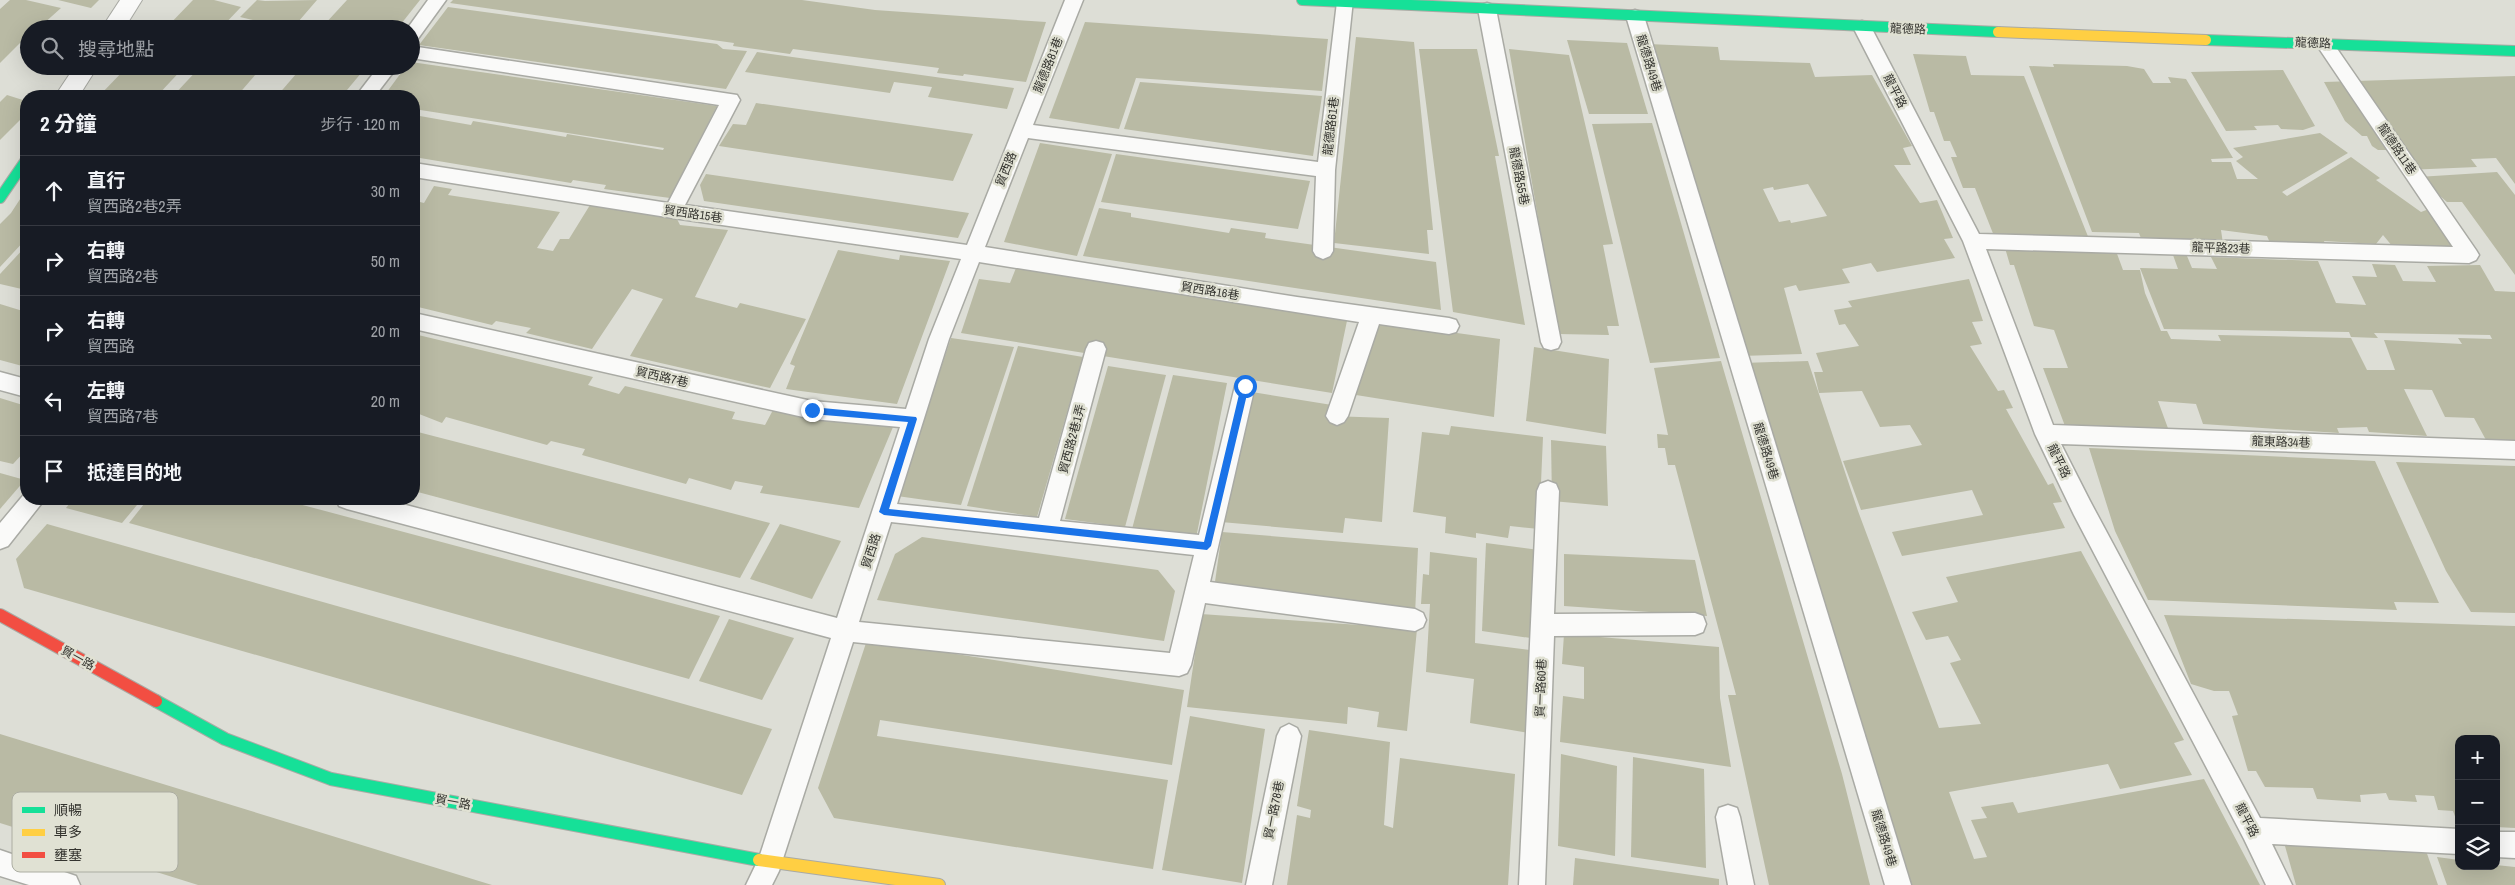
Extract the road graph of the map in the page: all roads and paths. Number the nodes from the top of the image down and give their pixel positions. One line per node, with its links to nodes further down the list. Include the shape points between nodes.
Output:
1 (131, 0): 8 (street)
2 (437, 0): 9 (lane)
3 (1074, 0): 18 (lane, 龍德路81巷)
4 (1302, 0): 5 (street, 龍德路)
5 (1346, 2): 6 (street, 龍德路); 20 (lane, 龍德路61巷)
6 (1487, 9): 7 (street, 龍德路); 31 (lane, 龍德路55巷)
7 (1635, 16): 10 (street, 龍德路); 70 (lane, 龍德路49巷)
8 (118, 20)
9 (420, 24)
10 (1862, 27): 11 (street, 龍德路); 24 (lane, 龍平路)
11 (2325, 44): 12 (street, 龍德路); 27 (lane, 龍德路11巷)
12 (2515, 51)
13 (420, 53): 23 (lane, via 731,100)
14 (81, 75): 16 (street)
15 (382, 75): 17 (lane)
16 (71, 90)
17 (370, 90)
18 (1022, 130): 20 (lane); 26 (lane, 貿西路)
19 (20, 169): 22 (street)
20 (1326, 170): 25 (lane, 龍德路61巷)
21 (420, 171): 23 (lane, 貿西路15巷)
22 (0, 198)
23 (674, 211): 26 (lane, 貿西路15巷)
24 (1973, 241): 27 (lane, 龍平路23巷); 38 (lane, 龍平路)
25 (1323, 251)
26 (972, 253): 28 (lane, 貿西路16巷); 37 (lane, 貿西路)
27 (2468, 255)
28 (1372, 314): 30 (lane, 貿西路16巷); 36 (lane)
29 (420, 322): 37 (lane, 貿西路7巷, via 812,410)
30 (1449, 326)
31 (1551, 342)
32 (1096, 349): 44 (lane, 貿西路2巷1弄)
33 (0, 381): 34 (lane)
34 (20, 386)
35 (1245, 386): 46 (lane)
36 (1336, 416)
37 (913, 419): 43 (lane, 貿西路)
38 (2046, 434): 39 (lane, 龍東路34巷); 55 (lane, 龍平路)
39 (2515, 450)
40 (1548, 490): 51 (lane, 貿一路60巷)
41 (29, 505): 45 (lane)
42 (370, 505): 52 (lane)
43 (884, 512): 44 (lane); 52 (lane, 貿西路)
44 (1047, 529): 46 (lane)
45 (0, 539)
46 (1207, 546): 47 (lane)
47 (1196, 591): 49 (lane); 52 (lane, via 1179,665)
48 (0, 615): 59 (street, 貿一路, via 225,739 331,778)
49 (1415, 620)
50 (1695, 624): 51 (lane)
51 (1543, 625): 68 (lane, 貿一路60巷)
52 (846, 632): 59 (lane, 貿西路)
53 (1288, 736): 67 (lane, 貿一路78巷)
54 (1728, 818): 69 (lane)
55 (2253, 830): 56 (lane); 71 (lane, 龍平路)
56 (2455, 842)
57 (2500, 844): 58 (lane)
58 (2515, 845)
59 (770, 862): 65 (lane, 貿西路); 66 (street, 貿一路)
60 (0, 863): 61 (lane)
61 (12, 869)
62 (20, 872): 63 (lane)
63 (37, 880): 64 (lane)
64 (67, 885)
65 (759, 885)
66 (939, 885)
67 (1260, 885)
68 (1532, 885)
69 (1741, 885)
70 (1898, 885)
71 (2278, 885)

